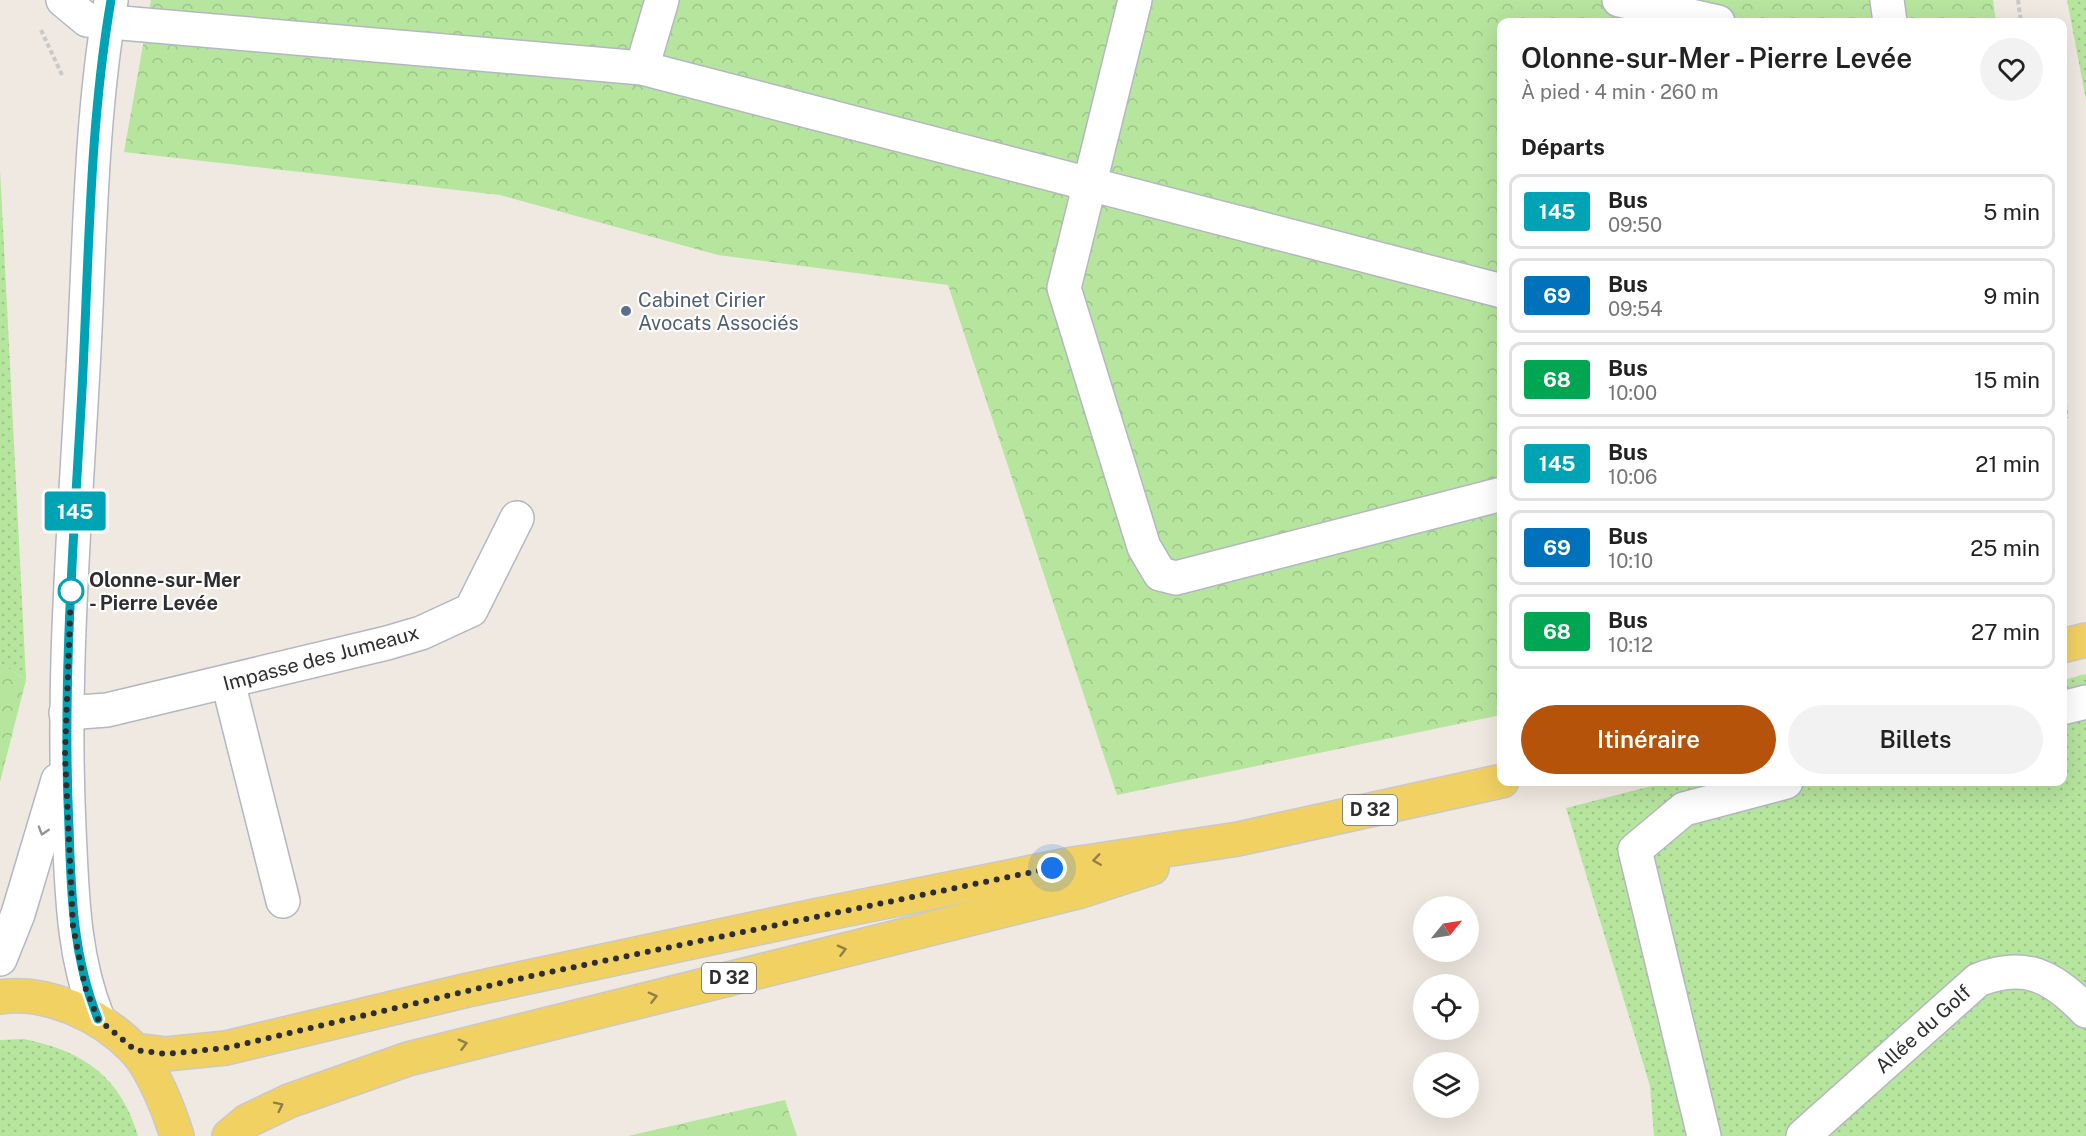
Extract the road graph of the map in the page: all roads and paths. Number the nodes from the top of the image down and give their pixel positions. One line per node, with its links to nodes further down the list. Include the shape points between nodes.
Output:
1 (63, 0): 7 (street, via 87,20)
2 (662, 0): 11 (street)
3 (1135, 0): 12 (street)
4 (1619, 0): 8 (street)
5 (1887, 0): 9 (street)
6 (2018, 0): 10 (path)
7 (109, 10): 11 (street); 21 (street, via 96,130)
8 (1700, 18)
9 (1889, 18)
10 (2021, 18)
11 (642, 68): 12 (street)
12 (1089, 186): 13 (street); 14 (street, via 1064,288 1144,547 1160,574 1176,578)
13 (1497, 290)
14 (1497, 495)
15 (518, 518): 18 (street, Impasse des Jumeaux, via 471,610 421,633)
16 (2086, 640): 17 (main road)
17 (2067, 645)
18 (228, 682): 21 (street, Impasse des Jumeaux, via 107,710); 26 (street)
19 (2086, 702): 20 (street)
20 (2067, 707)
21 (66, 713): 22 (street)
22 (65, 755): 27 (street, one-way to 27, via 18,914); 30 (street, via 73,926 85,987)
23 (1497, 782): 25 (main road, D 32)
24 (1771, 786): 34 (street, via 1684,809 1635,850)
25 (1238, 839): 31 (main road, D 32, one-way to 31, via 1073,864 880,903 468,990 226,1048 166,1054); 33 (main road, D 32, one-way to 25, via 247,1121 289,1101 408,1059 1081,891)
26 (283, 902)
27 (0, 959)
28 (0, 997): 30 (main road, via 38,997)
29 (2086, 1011): 35 (street, Allée du Golf, via 2053,984 2028,971 2002,971 1978,980)
30 (98, 1019): 31 (main road)
31 (135, 1050): 32 (main road, via 159,1088)
32 (177, 1136)
33 (229, 1136)
34 (1704, 1136)
35 (1803, 1136)

